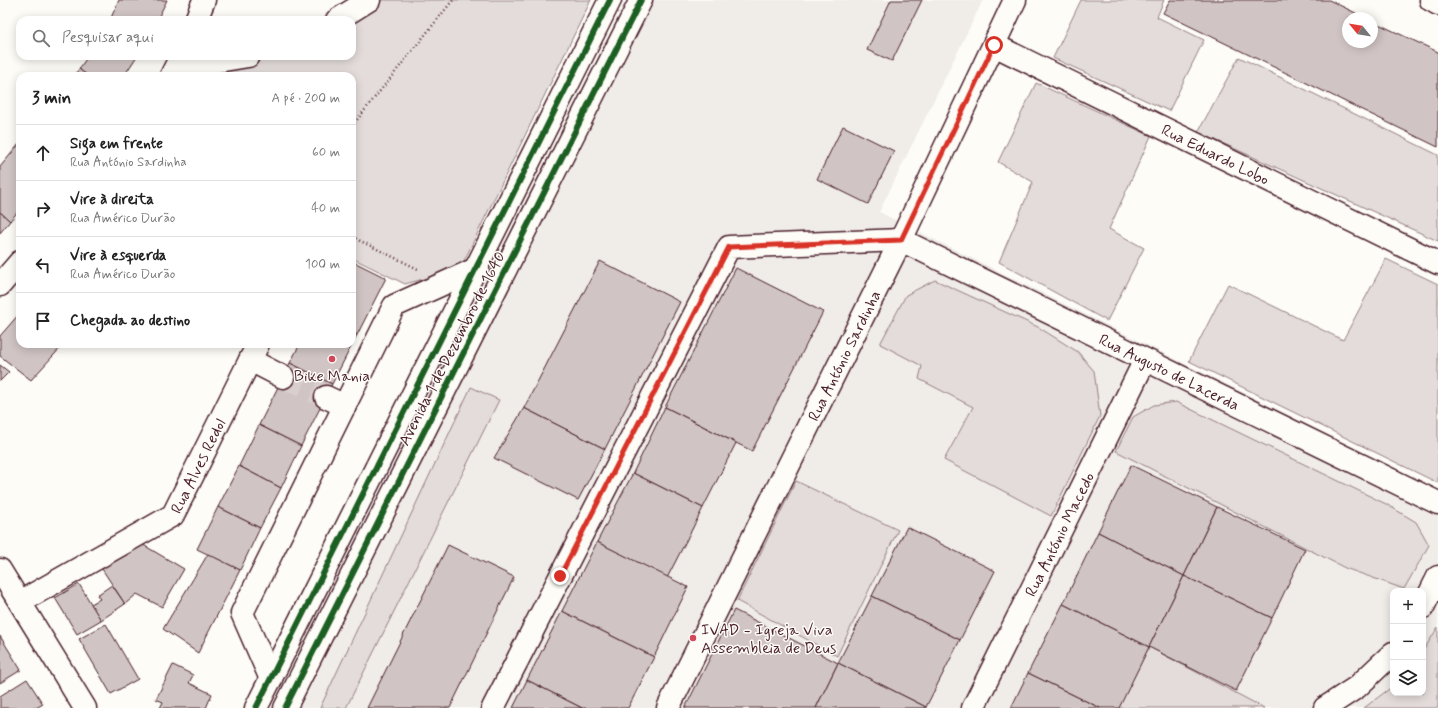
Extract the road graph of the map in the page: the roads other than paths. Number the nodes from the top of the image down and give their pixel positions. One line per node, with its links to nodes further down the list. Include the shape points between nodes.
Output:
1 (204, 0): 8 (street)
2 (369, 0): 9 (street)
3 (610, 0): 16 (street, Avenida 1 de Dezembro de 1640)
4 (641, 0): 30 (street, Avenida 1 de Dezembro de 1640)
5 (1015, 0): 10 (street, Rua António Sardinha)
6 (1431, 0): 7 (street)
7 (1438, 4)
8 (198, 16)
9 (343, 16)
10 (994, 45): 13 (street, Rua António Sardinha); 14 (street, Rua Eduardo Lobo)
11 (222, 60): 12 (street)
12 (176, 67)
13 (901, 240): 19 (street, Rua Augusto de Lacerda); 31 (street, via 729,247); 32 (street, Rua António Sardinha)
14 (1438, 263)
15 (16, 267): 17 (street)
16 (478, 268): 27 (street, Avenida 1 de Dezembro de 1640); 27 (street, Avenida 1 de Dezembro de 1640, via 394,306 335,401 242,613)
17 (0, 285)
18 (254, 352): 20 (street); 25 (street, Rua Alves Redol, via 173,514)
19 (1145, 360): 21 (street, Rua Augusto de Lacerda); 33 (street, Rua António Macedo)
20 (283, 377)
21 (1438, 503)
22 (0, 570): 25 (street)
23 (1438, 578): 24 (street)
24 (1426, 601)
25 (20, 602): 28 (street)
26 (1390, 656): 34 (street, via 1357,687)
27 (271, 679): 29 (street, Avenida 1 de Dezembro de 1640)
28 (85, 708)
29 (256, 708)
30 (284, 708)
31 (493, 708)
32 (668, 708)
33 (973, 708)
34 (1325, 708)

